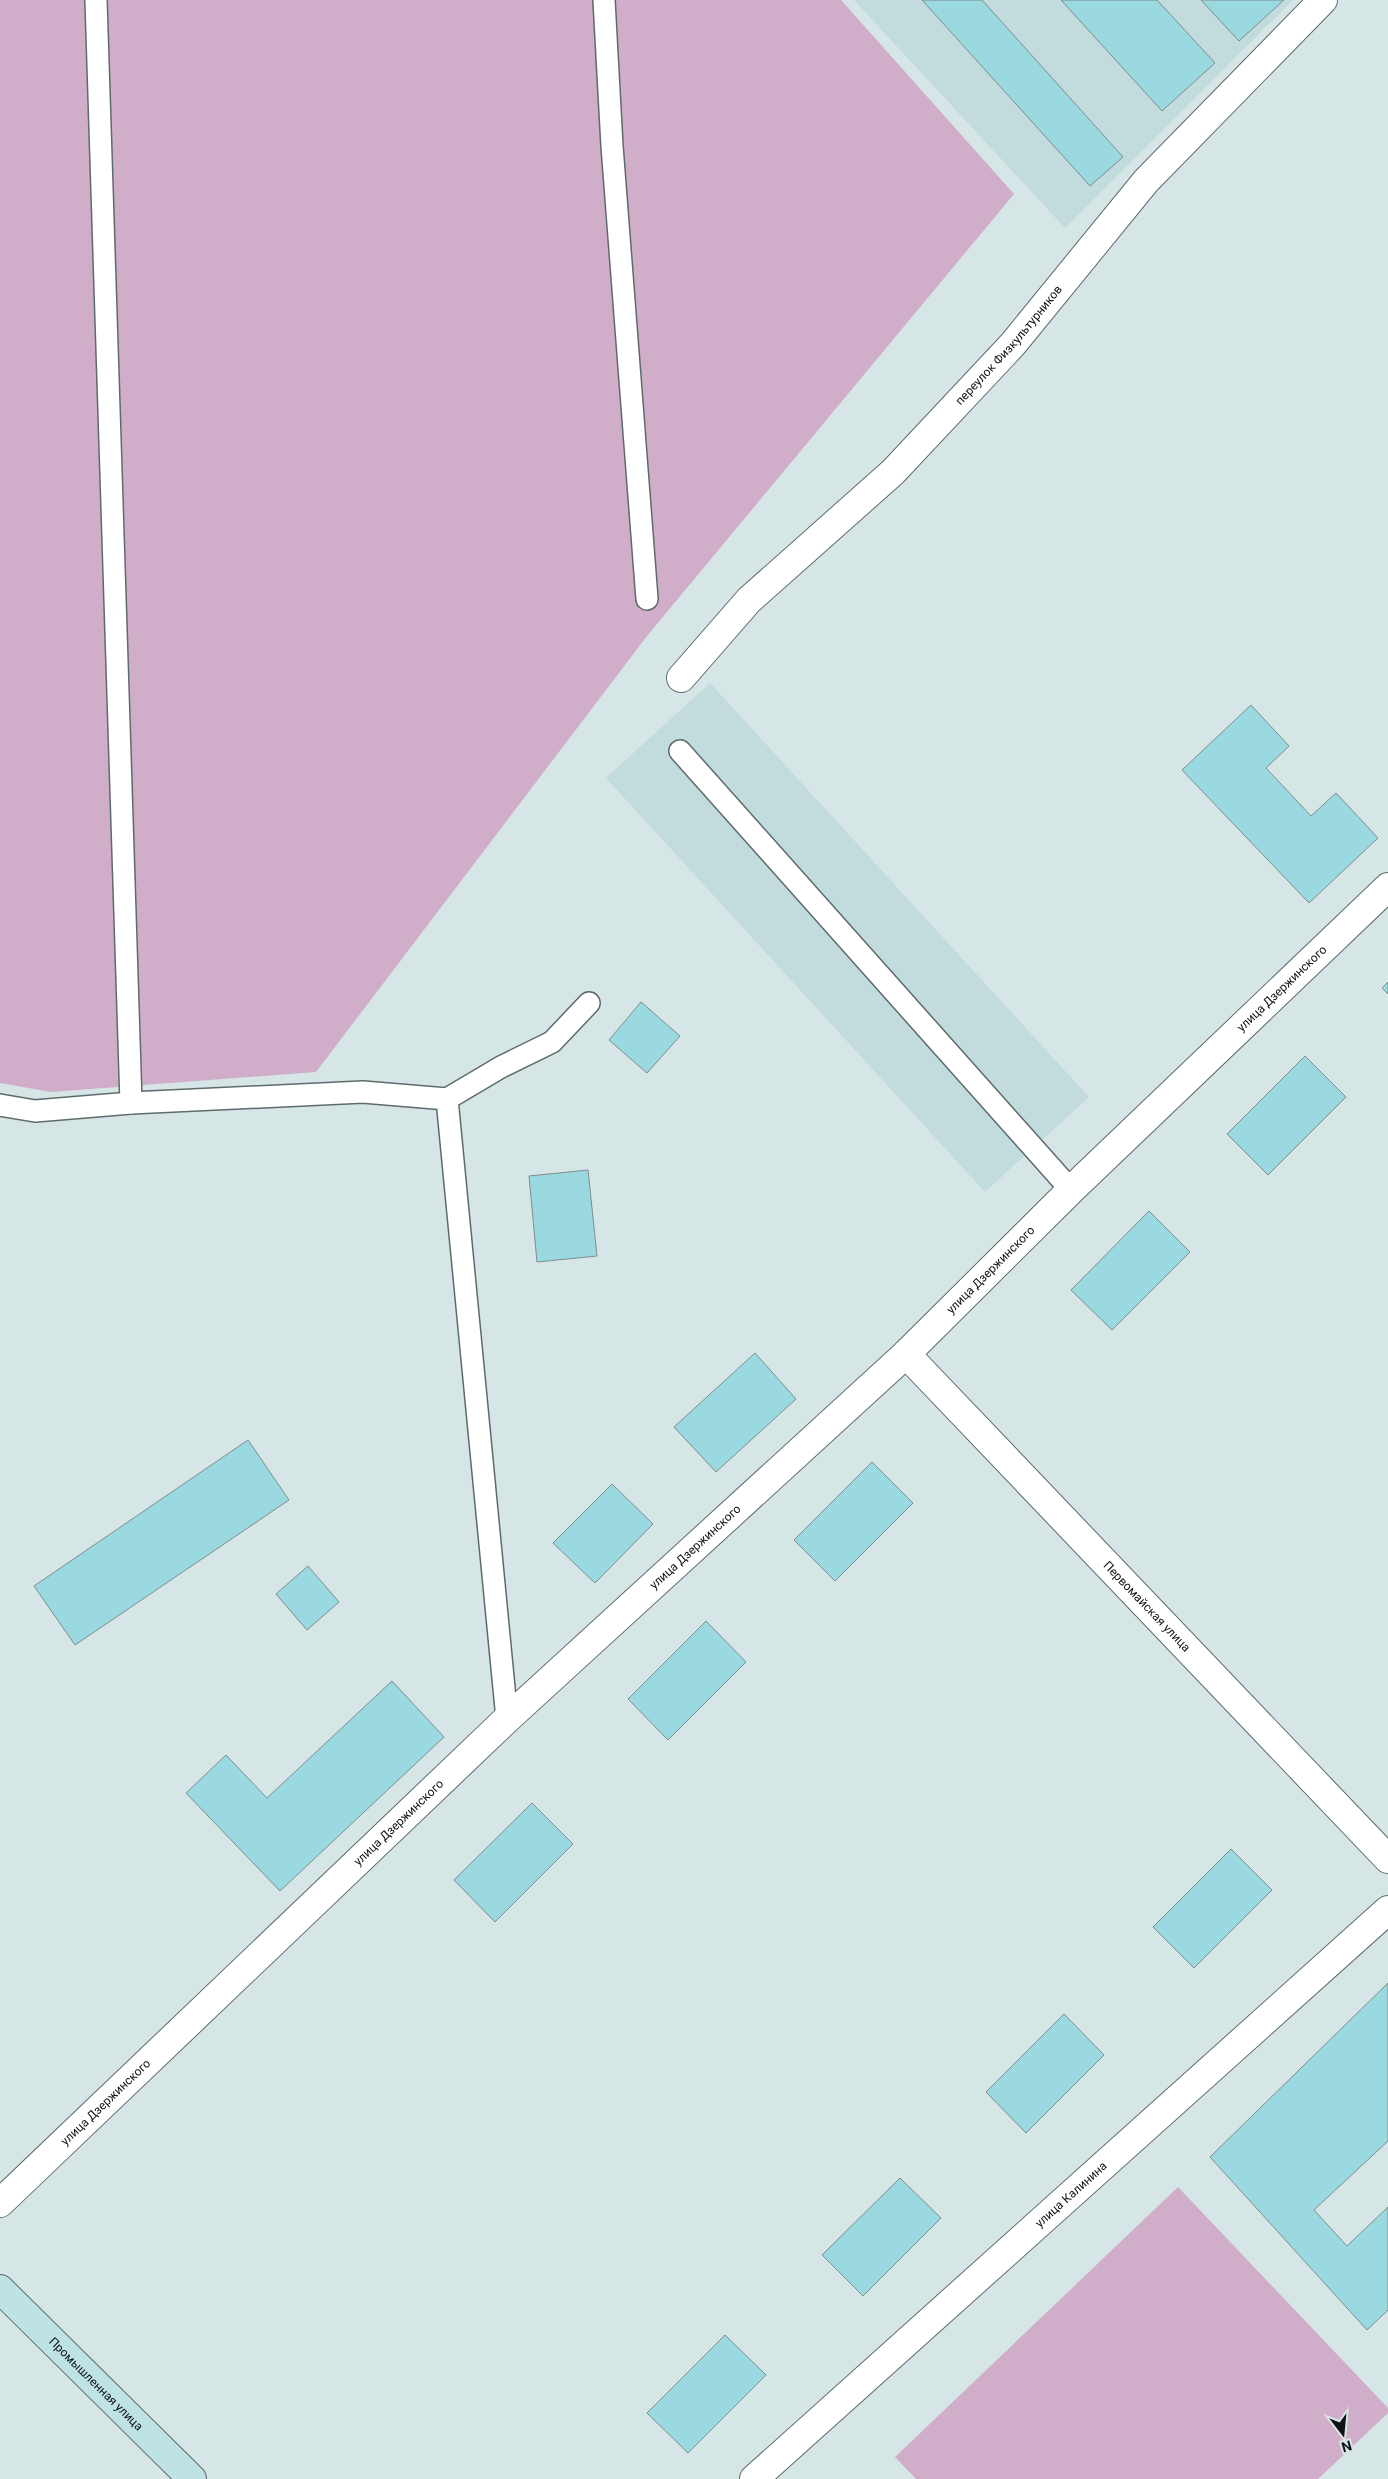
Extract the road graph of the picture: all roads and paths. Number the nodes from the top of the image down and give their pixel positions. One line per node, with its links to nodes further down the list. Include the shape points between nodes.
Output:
1 (96, 0): 10 (lane)
2 (604, 0): 4 (lane)
3 (1323, 0): 5 (street, переулок Физкультурников, via 1146,181 1013,344 893,472 749,600)
4 (647, 599)
5 (681, 678)
6 (680, 751): 12 (lane)
7 (1388, 887): 12 (street, улица Дзержинского)
8 (589, 1003): 9 (lane, via 552,1042)
9 (447, 1099): 10 (lane, via 363,1092); 14 (lane)
10 (131, 1103): 11 (lane, via 35,1111)
11 (0, 1105)
12 (1071, 1190): 13 (street, улица Дзержинского)
13 (906, 1354): 14 (street, улица Дзержинского); 15 (street, Первомайская улица)
14 (507, 1719): 17 (street, улица Дзержинского)
15 (1388, 1859)
16 (1388, 1910): 20 (street, улица Калинина)
17 (0, 2203)
18 (0, 2289): 19 (main road, Промышленная улица)
19 (192, 2479)
20 (754, 2479)

